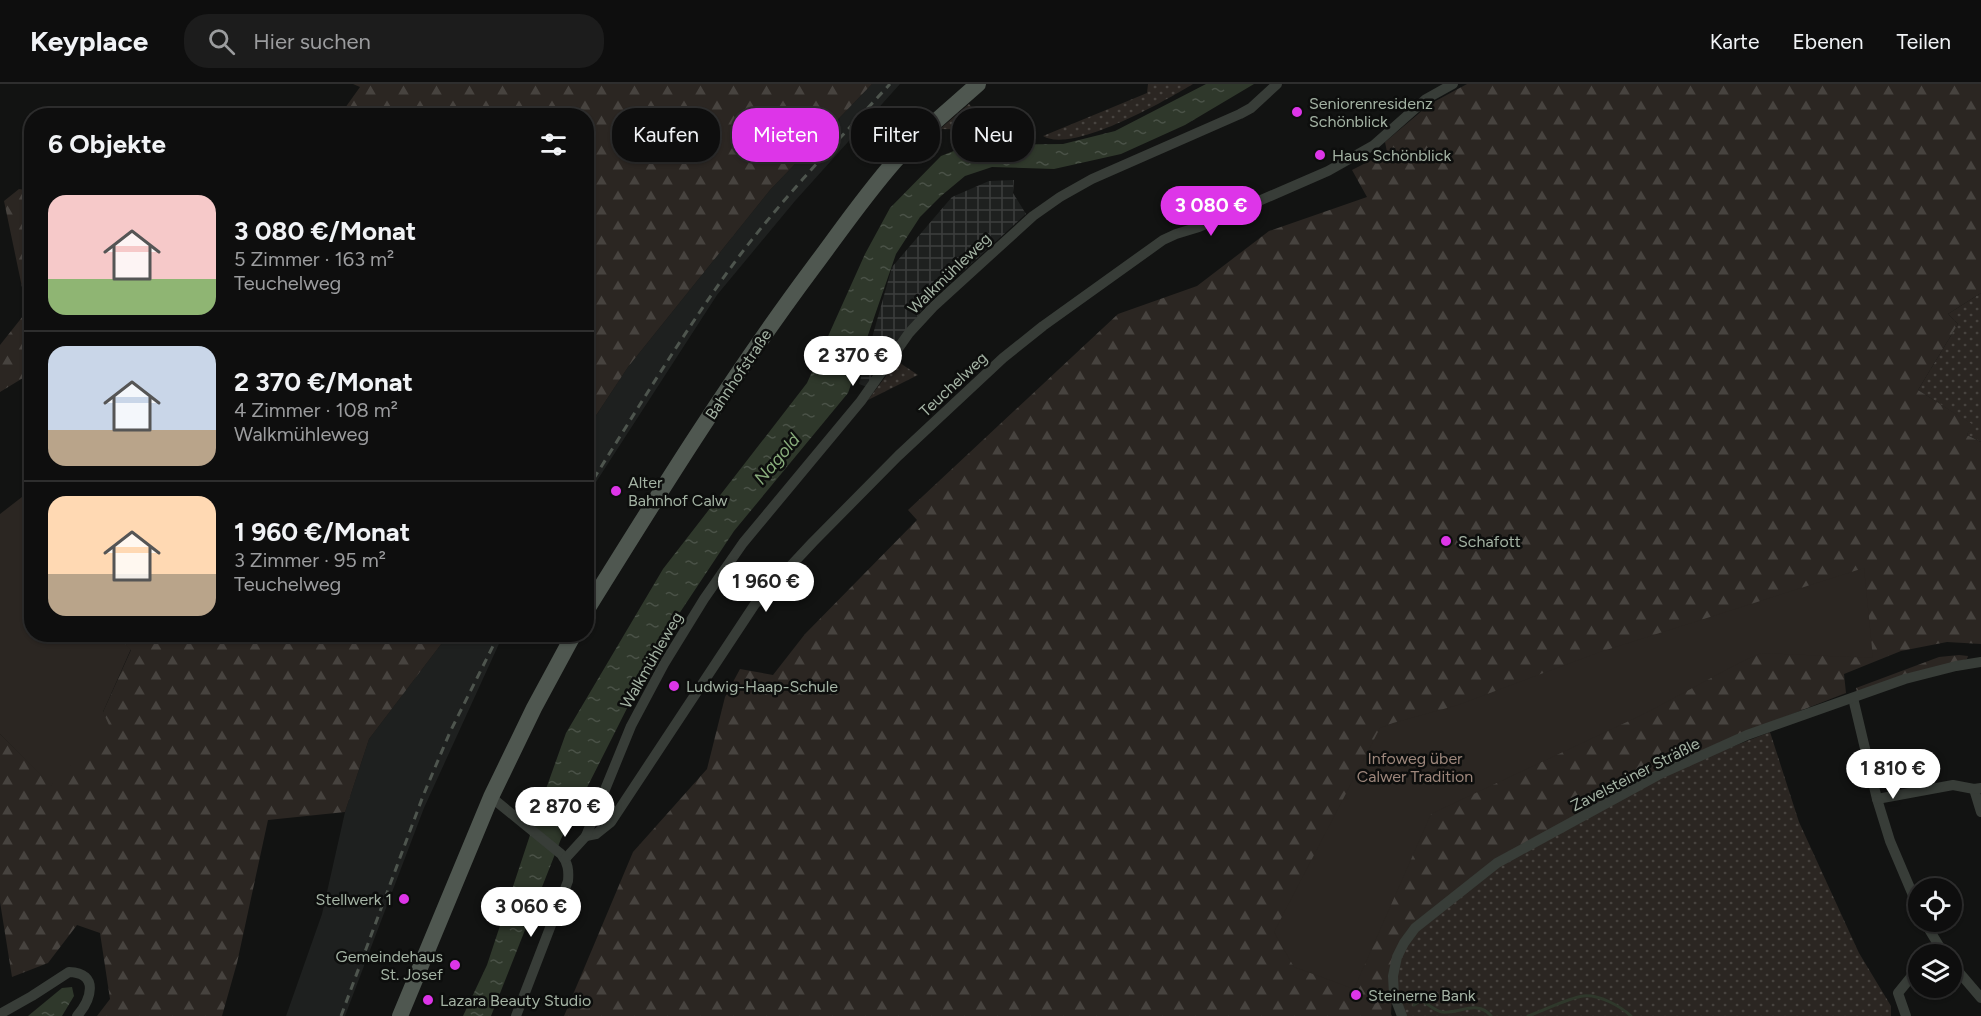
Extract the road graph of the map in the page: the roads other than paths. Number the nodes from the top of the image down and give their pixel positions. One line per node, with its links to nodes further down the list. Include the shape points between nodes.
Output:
1 (978, 84): 4 (main road, Bahnhofstraße, via 913,142 877,182 762,336)
2 (1276, 84): 12 (street, Walkmühleweg, via 1240,114 1060,196 1015,232 909,333 861,401 743,543 704,599 631,726)
3 (1453, 84): 12 (street, Teuchelweg, via 1426,99 1374,146 1328,171 1163,240 1003,358 898,456 755,604 611,822 596,834)
4 (594, 598)
5 (569, 642): 9 (main road)
6 (1981, 662): 7 (street, Zavelsteiner Sträßle, via 1905,679)
7 (1853, 698): 10 (street); 22 (street, Zavelsteiner Sträßle, via 1747,735 1658,775 1497,863 1414,928 1404,943 1393,976 1394,995)
8 (1977, 789): 10 (street, via 1953,785); 11 (street)
9 (491, 797): 13 (street); 20 (main road)
10 (1877, 799): 14 (street)
11 (1981, 812)
12 (586, 836): 13 (street, Walkmühleweg)
13 (563, 856): 21 (street, via 568,880)
14 (1908, 883)
15 (1962, 977): 17 (street)
16 (1908, 981): 23 (street, via 1899,993)
17 (1980, 995)
18 (0, 1014): 19 (street, via 69,972 79,973 89,983 88,998)
19 (77, 1016)
20 (400, 1016)
21 (516, 1016)
22 (1402, 1016)
23 (1906, 1016)

